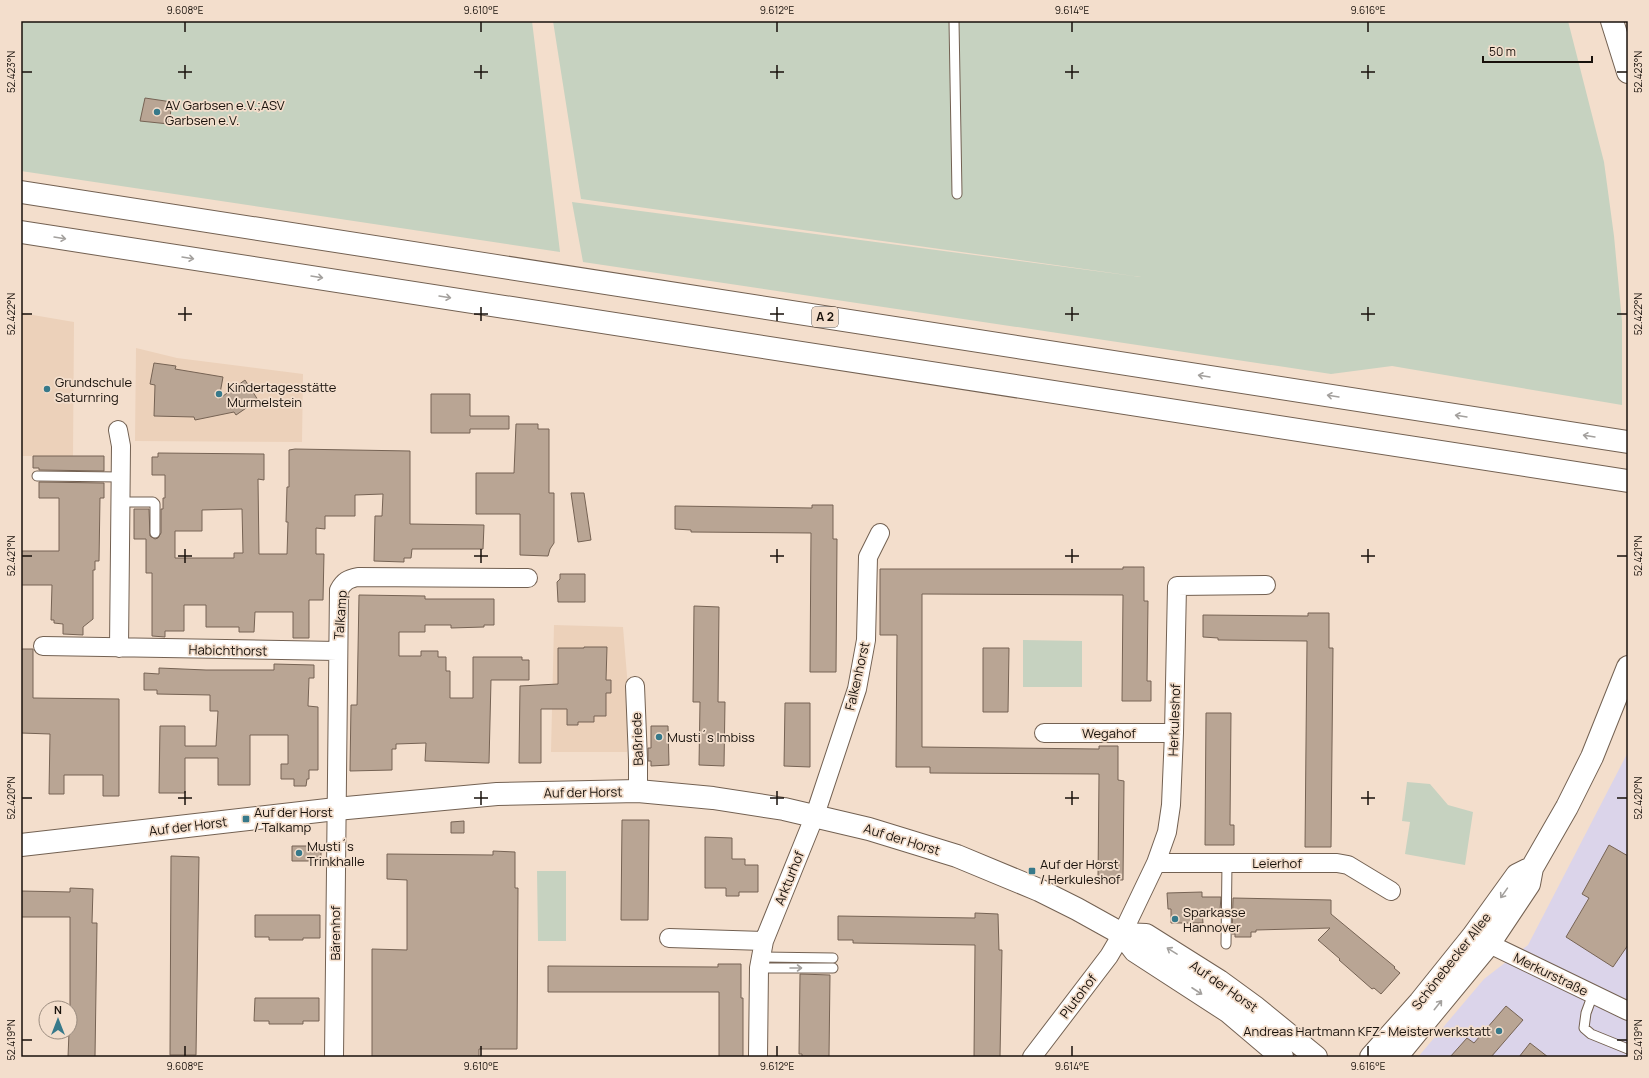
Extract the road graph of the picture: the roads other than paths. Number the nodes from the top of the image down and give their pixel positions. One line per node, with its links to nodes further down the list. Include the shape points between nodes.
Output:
1 (954, 21): 5 (lane)
2 (1612, 21): 3 (main road)
3 (1628, 72)
4 (21, 192): 8 (main road, A 2, one-way to 4)
5 (957, 194)
6 (21, 232): 11 (main road, one-way to 11)
7 (118, 430): 10 (street, via 121,446)
8 (1628, 442)
9 (37, 476): 10 (lane)
10 (120, 477): 12 (street)
11 (1628, 481)
12 (120, 502): 13 (lane, via 153,502); 18 (street)
13 (155, 533)
14 (880, 533): 26 (street, Falkenhorst, via 868,557 866,640 857,689)
15 (528, 578): 19 (street, Talkamp, via 349,579 339,590)
16 (1266, 585): 23 (street, Herkuleshof, via 1176,586)
17 (42, 646): 18 (street, Habichthorst)
18 (119, 648): 19 (street, Habichthorst)
19 (338, 651): 25 (street, Talkamp)
20 (1628, 667): 33 (main road, Schönebecker Allee, via 1592,757 1567,807 1532,868 1517,875)
21 (634, 686): 24 (street, Baßriede)
22 (1044, 733): 23 (street, Wegahof)
23 (1174, 733): 28 (street, Herkuleshof, via 1171,805 1168,825)
24 (638, 791): 25 (main road, Auf der Horst, via 497,794); 26 (main road, Auf der Horst, via 713,798)
25 (336, 809): 27 (main road, Auf der Horst); 41 (street, Bärenhof)
26 (815, 815): 31 (main road, Auf der Horst, via 957,856 1039,890); 35 (street, Arkturhof)
27 (21, 845)
28 (1156, 863): 29 (street, Leierhof); 31 (street, Herkuleshof)
29 (1227, 863): 30 (street, Leierhof, via 1337,862 1348,865); 34 (lane)
30 (1391, 891)
31 (1122, 934): 43 (street, Plutohof, via 1109,956); 44 (main road, Auf der Horst, one-way to 44, via 1135,951 1229,1012); 45 (main road, Auf der Horst, one-way to 31, via 1256,1008 1146,935)
32 (669, 938): 35 (street)
33 (1481, 940): 38 (street, Merkurstraße); 46 (main road, Schönebecker Allee); 47 (main road, Schönebecker Allee, one-way to 33)
34 (1226, 944)
35 (761, 955): 36 (lane); 37 (lane, one-way to 37); 42 (street, Arkturhof)
36 (833, 958)
37 (833, 968)
38 (1594, 994): 39 (street, Merkurstraße); 40 (lane, via 1586,1014 1584,1028 1591,1034)
39 (1628, 1011)
40 (1628, 1049)
41 (334, 1057)
42 (758, 1057)
43 (1032, 1057)
44 (1282, 1057)
45 (1316, 1057)
46 (1371, 1057)
47 (1396, 1057)

